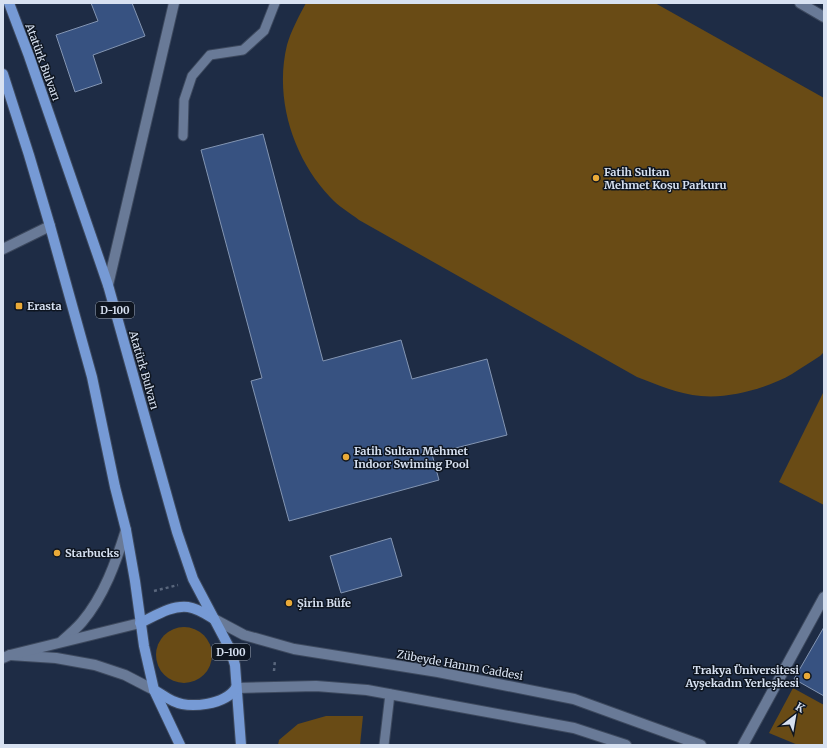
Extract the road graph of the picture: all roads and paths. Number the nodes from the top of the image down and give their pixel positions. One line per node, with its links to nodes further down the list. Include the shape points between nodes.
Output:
1 (9, 3): 10 (main road, Atatürk Bulvarı / D-100)
2 (174, 3): 10 (street)
3 (275, 3): 7 (lane, via 264,31 243,50 210,55 192,76 184,100)
4 (800, 3): 5 (street)
5 (824, 17)
6 (3, 74): 8 (main road)
7 (183, 136)
8 (50, 226): 9 (street); 11 (main road, via 92,377)
9 (3, 249)
10 (108, 285): 12 (main road, Atatürk Bulvarı / D-100, via 176,532)
11 (126, 530): 13 (main road); 17 (street, via 115,565 99,597 82,621)
12 (193, 579): 13 (path, via 150,592); 15 (main road, Atatürk Bulvarı / D-100)
13 (136, 593): 16 (main road)
14 (824, 597): 29 (street)
15 (214, 619): 16 (main road, via 187,606 166,610); 21 (main road, Atatürk Bulvarı / D-100, via 230,649 235,665); 28 (street, Zübeyde Hanım Caddesi, via 244,635 294,649 438,672 574,699)
16 (140, 623): 17 (street); 22 (main road)
17 (62, 642): 19 (street)
18 (276, 654): 20 (path)
19 (6, 656): 22 (street, via 56,658 95,665 125,675)
20 (274, 674)
21 (236, 688): 22 (main road, via 233,693 213,702 187,705 172,701); 23 (street, via 316,686); 25 (main road, Atatürk Bulvarı / D-100)
22 (154, 690): 24 (main road)
23 (390, 694): 26 (lane); 27 (street, via 574,728)
24 (180, 745)
25 (241, 745)
26 (384, 745)
27 (626, 745)
28 (701, 745)
29 (743, 745)

